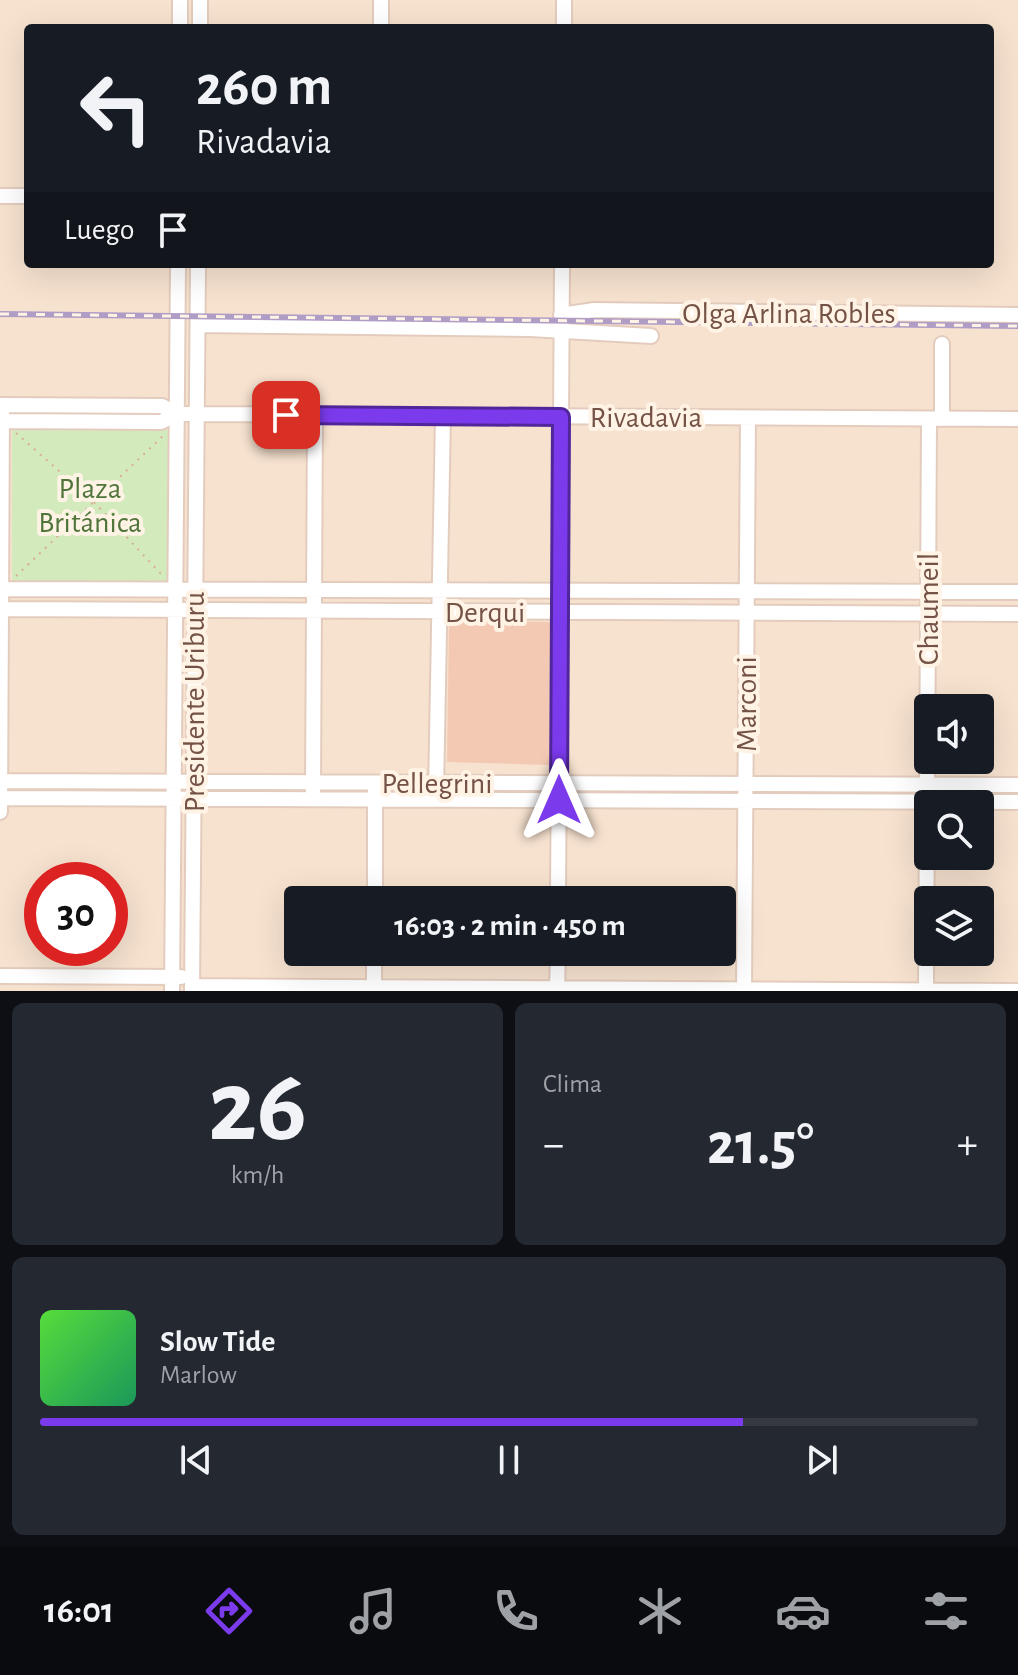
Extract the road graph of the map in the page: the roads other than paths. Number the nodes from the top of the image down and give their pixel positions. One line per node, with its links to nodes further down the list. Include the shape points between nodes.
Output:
1 (180, 0): 5 (street)
2 (200, 0): 6 (street)
3 (381, 0): 7 (street)
4 (564, 0): 8 (street)
5 (180, 24)
6 (200, 24)
7 (381, 24)
8 (564, 24)
9 (0, 196): 10 (street)
10 (24, 196)
11 (178, 268): 20 (street, Presidente Uriburu)
12 (198, 268): 15 (street, Presidente Uriburu)
13 (562, 268): 16 (street)
14 (1018, 315): 16 (street, Olga Arlina Robles, via 594,310)
15 (198, 321): 16 (street, Olga Arlina Robles); 21 (street, Presidente Uriburu)
16 (561, 322): 17 (street, Olga Arlina Robles); 24 (street)
17 (651, 336)
18 (942, 344): 26 (street, Chaumeil)
19 (1, 405): 20 (street, Rivadavia, via 162,406); 28 (street)
20 (177, 414): 21 (street, Rivadavia); 28 (street, Rivadavia, via 161,422); 30 (street, Presidente Uriburu)
21 (197, 414): 22 (street, Rivadavia); 31 (street, Presidente Uriburu)
22 (315, 415): 23 (street, Rivadavia); 32 (street)
23 (443, 416): 24 (street, Rivadavia); 33 (street)
24 (561, 417): 25 (street, Rivadavia); 34 (street)
25 (748, 418): 26 (street, Rivadavia); 35 (street, Marconi)
26 (936, 419): 27 (street, Rivadavia); 36 (street, Chaumeil)
27 (1018, 419)
28 (5, 424): 29 (street)
29 (4, 586): 30 (street, Derqui); 38 (street)
30 (172, 586): 31 (street, Derqui); 39 (street, Presidente Uriburu)
31 (195, 589): 32 (street, Derqui); 40 (street, Presidente Uriburu)
32 (314, 590): 33 (street, Derqui); 41 (street)
33 (440, 590): 34 (street, Derqui); 42 (street)
34 (560, 591): 35 (street, Derqui); 43 (street)
35 (747, 591): 36 (street, Derqui); 44 (street, Marconi)
36 (928, 592): 37 (street, Derqui); 45 (street, Chaumeil)
37 (1018, 592)
38 (1, 609): 39 (street, Derqui); 47 (street)
39 (175, 610): 40 (street, Derqui); 48 (street, Presidente Uriburu)
40 (195, 610): 41 (street, Derqui); 49 (street, Presidente Uriburu)
41 (314, 611): 42 (street, Derqui); 50 (street)
42 (439, 612): 43 (street, Derqui); 52 (street)
43 (560, 612): 44 (street, Derqui); 53 (street)
44 (747, 613): 45 (street, Derqui); 54 (street, Marconi)
45 (928, 614): 46 (street, Derqui); 55 (street, Chaumeil)
46 (1018, 614)
47 (0, 781): 48 (street, Pellegrini); 58 (street)
48 (174, 781): 49 (street, Pellegrini); 59 (street, Presidente Uriburu)
49 (194, 782): 50 (street, Pellegrini); 60 (street, Presidente Uriburu)
50 (313, 782): 51 (street, Pellegrini); 61 (street)
51 (375, 782): 52 (street, Pellegrini); 62 (street)
52 (436, 783): 53 (street, Pellegrini); 63 (street)
53 (559, 783): 54 (street, Pellegrini); 64 (street)
54 (745, 784): 55 (street, Pellegrini); 65 (street, Marconi)
55 (927, 785): 56 (street, Pellegrini); 57 (street, Chaumeil)
56 (1018, 785)
57 (927, 790)
58 (0, 798): 59 (street, Pellegrini); 69 (street)
59 (174, 799): 60 (street, Pellegrini); 76 (street, Presidente Uriburu)
60 (194, 799): 61 (street, Pellegrini); 77 (street, Presidente Uriburu)
61 (313, 799): 62 (street, Pellegrini)
62 (375, 799): 63 (street, Pellegrini); 71 (street)
63 (436, 800): 64 (street, Pellegrini)
64 (559, 800): 65 (street, Pellegrini); 72 (street)
65 (745, 801): 66 (street, Pellegrini); 80 (street, Marconi)
66 (914, 802)
67 (994, 802): 68 (street, Pellegrini)
68 (1018, 802)
69 (0, 812)
70 (927, 870): 81 (street, Chaumeil)
71 (375, 886)
72 (558, 886)
73 (374, 966): 78 (street)
74 (558, 966): 79 (street)
75 (0, 976): 76 (street)
76 (172, 984): 77 (street, via 185,977)
77 (191, 989): 78 (street)
78 (374, 989): 79 (street)
79 (557, 989): 80 (street)
80 (744, 990): 81 (street)
81 (926, 990): 82 (street)
82 (1018, 991)

